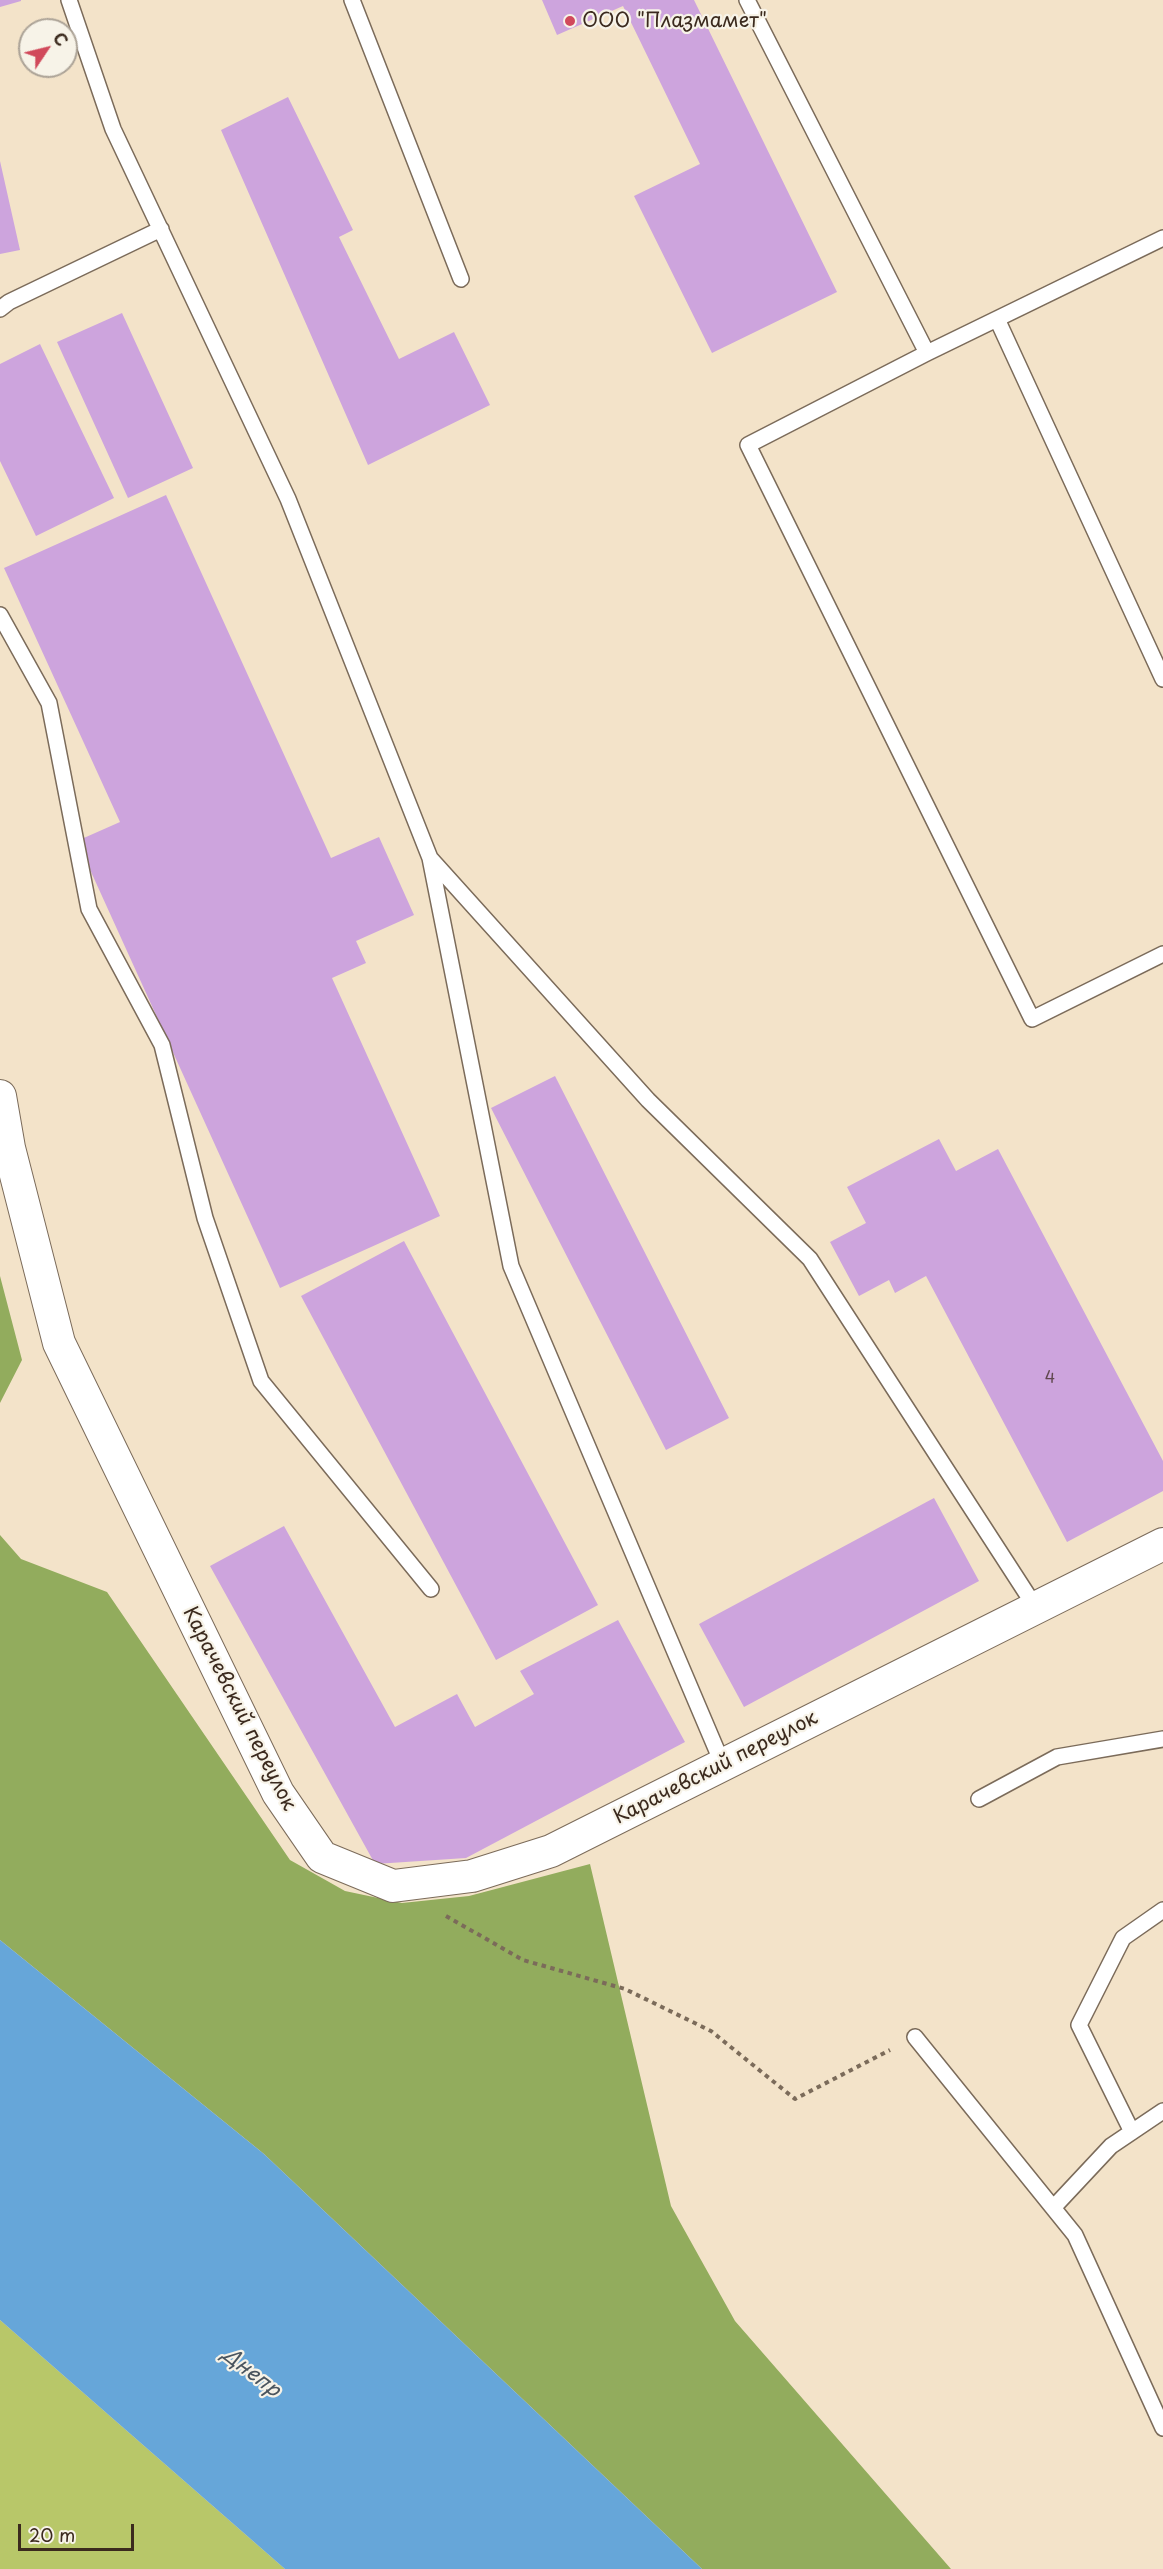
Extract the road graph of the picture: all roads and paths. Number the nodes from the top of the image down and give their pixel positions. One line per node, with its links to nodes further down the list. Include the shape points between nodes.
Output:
1 (69, 0): 4 (lane, via 113,129)
2 (352, 0): 6 (lane)
3 (747, 0): 9 (lane)
4 (161, 229): 7 (lane); 12 (lane, via 288,499)
5 (1163, 238): 8 (lane)
6 (461, 279)
7 (0, 309)
8 (997, 320): 9 (lane); 11 (lane)
9 (927, 353): 13 (lane, via 748,445 1032,1019)
10 (0, 615): 16 (lane, via 49,703 88,909 162,1045 205,1218 261,1381)
11 (1163, 679)
12 (429, 858): 17 (lane, via 648,1100 810,1259); 19 (lane, via 511,1266)
13 (1163, 954)
14 (0, 1096): 19 (street, Карачевский переулок, via 9,1148 59,1343 278,1793 322,1857 393,1886 472,1876 551,1851)
15 (1163, 1544): 17 (street, Карачевский переулок)
16 (431, 1589)
17 (1036, 1608): 19 (street, Карачевский переулок)
18 (1163, 1739): 20 (lane, via 1057,1757)
19 (723, 1765)
20 (980, 1799)
21 (1163, 1910): 25 (lane, via 1123,1938 1079,2025)
22 (443, 1914): 23 (path, via 523,1960 625,1989 711,2031 795,2099)
23 (915, 2037): 26 (lane)
24 (1163, 2111): 25 (lane)
25 (1132, 2132): 26 (lane, via 1111,2146)
26 (1053, 2208): 27 (lane, via 1075,2235)
27 (1163, 2428)

